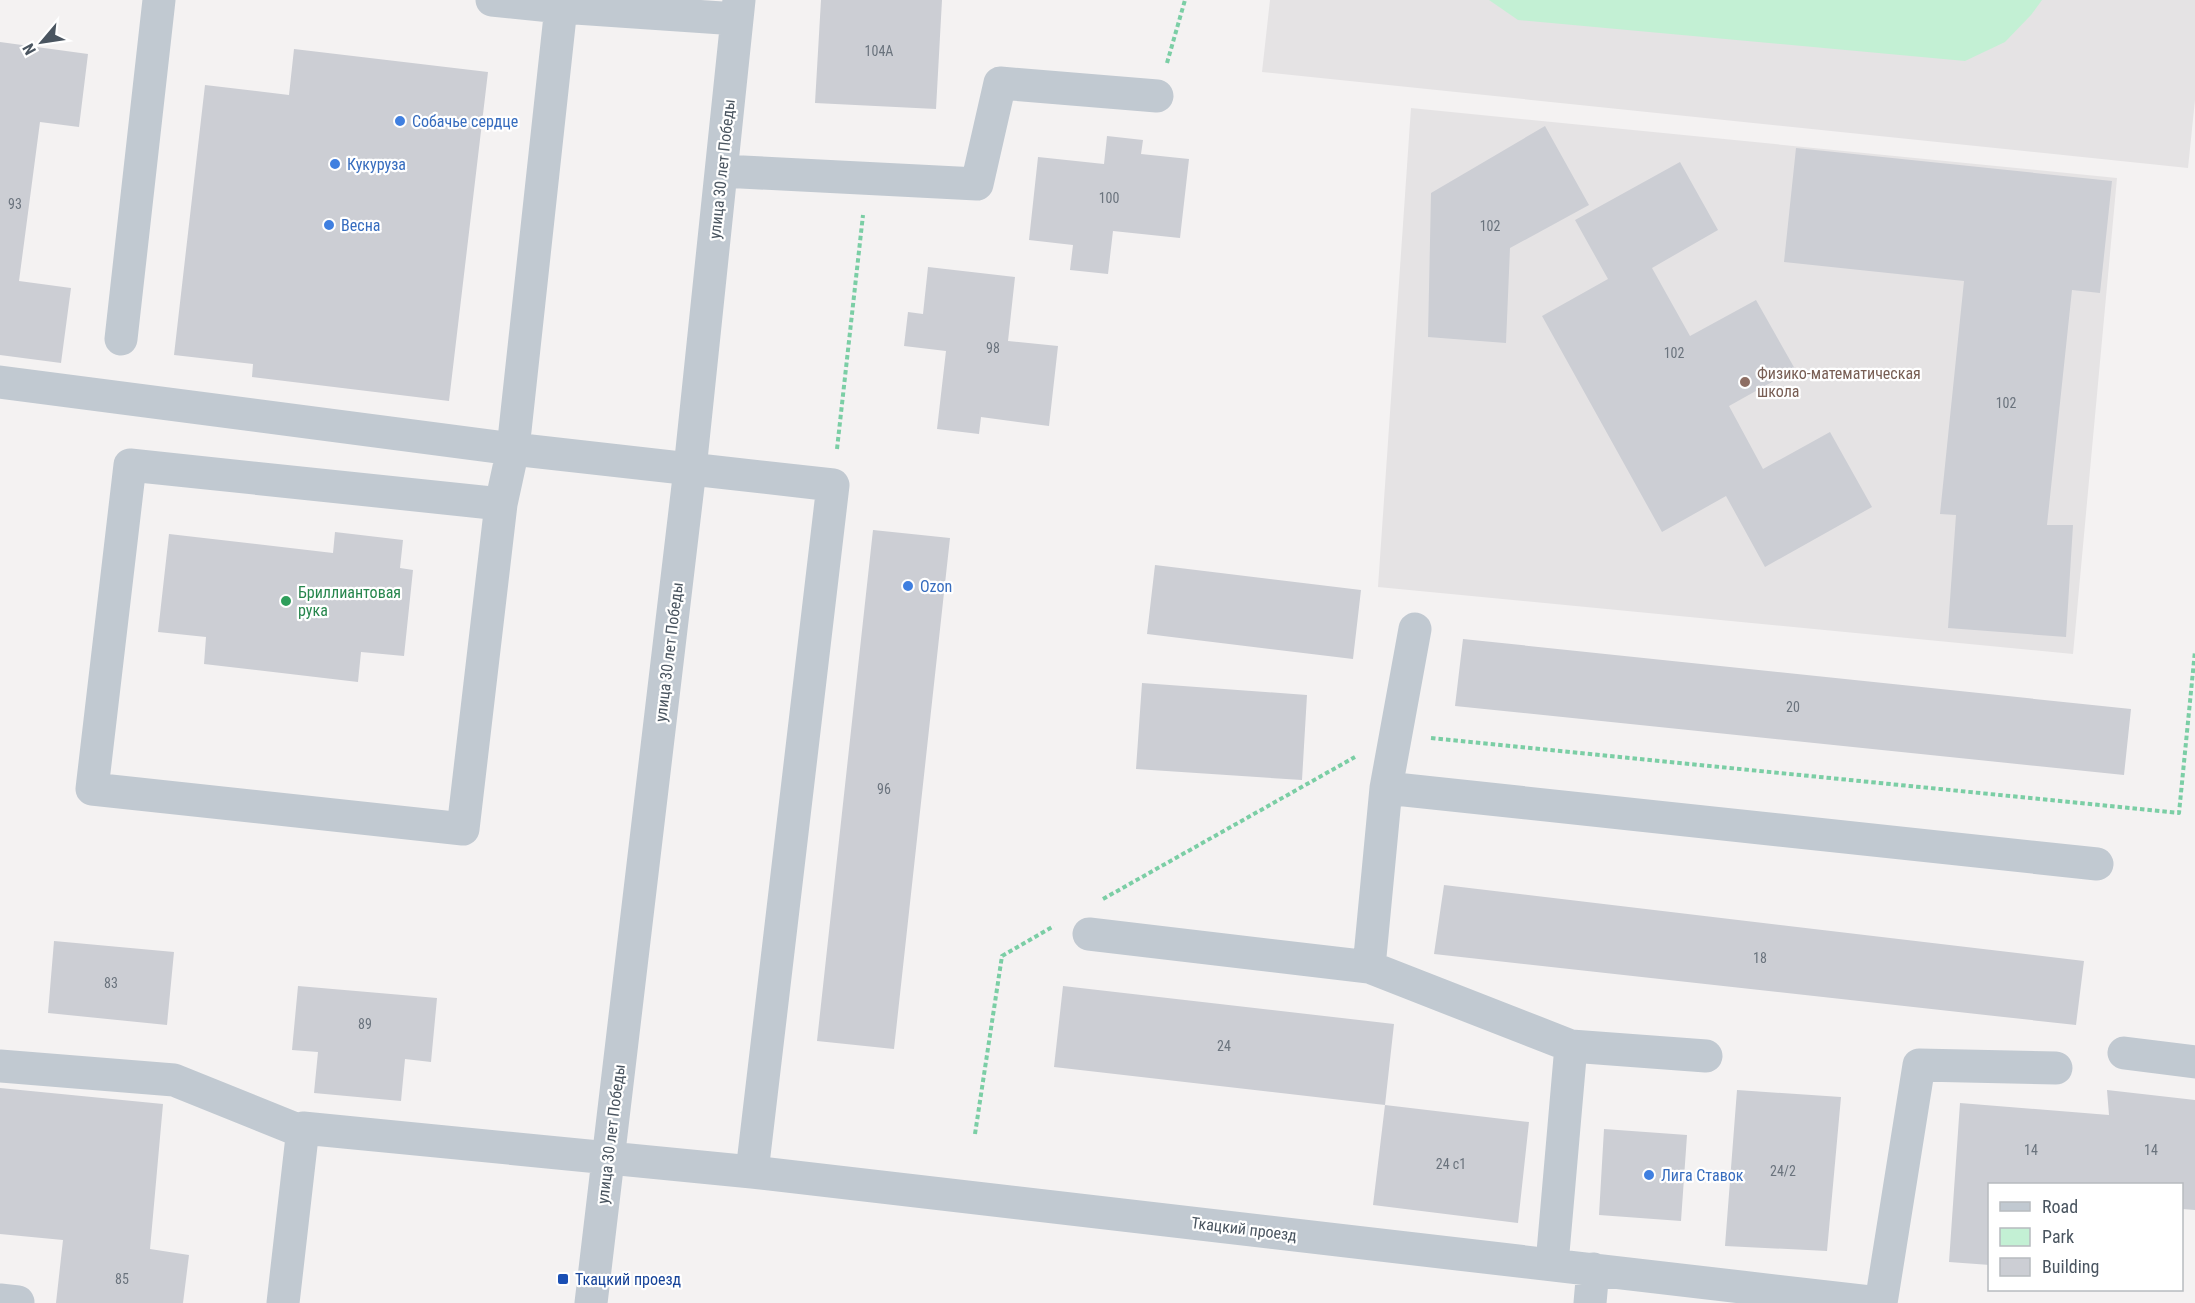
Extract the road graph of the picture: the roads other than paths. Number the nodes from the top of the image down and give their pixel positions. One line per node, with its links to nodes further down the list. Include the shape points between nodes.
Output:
1 (159, 0): 7 (street)
2 (492, 0): 3 (street)
3 (561, 7): 4 (street); 9 (street)
4 (738, 9): 6 (street, улица 30 лет Победы)
5 (1157, 96): 6 (street, via 1000,83 977,184)
6 (722, 171): 10 (street, улица 30 лет Победы)
7 (121, 339)
8 (0, 382): 9 (street)
9 (513, 449): 10 (street); 11 (street)
10 (690, 469): 24 (street, улица 30 лет Победы); 25 (street, via 833,485)
11 (501, 504): 11 (street, via 463,829 92,789 130,465)
12 (1415, 629): 13 (street)
13 (1386, 788): 14 (street); 16 (street)
14 (2097, 864)
15 (1089, 934): 16 (street)
16 (1369, 967): 17 (street)
17 (1571, 1046): 19 (street); 26 (street)
18 (2124, 1053): 20 (street)
19 (1706, 1056)
20 (2195, 1062)
21 (0, 1066): 23 (street, via 174,1080)
22 (2056, 1068): 31 (street, via 1919,1065)
23 (303, 1132): 24 (street, Ткацкий проезд, via 303,1128); 28 (street)
24 (608, 1157): 25 (street, Ткацкий проезд); 29 (street, улица 30 лет Победы)
25 (752, 1172): 26 (street, Ткацкий проезд)
26 (1552, 1264): 27 (street, Ткацкий проезд)
27 (1593, 1269): 30 (street); 31 (street, Ткацкий проезд)
28 (283, 1303)
29 (591, 1303)
30 (1590, 1303)
31 (1880, 1303)

